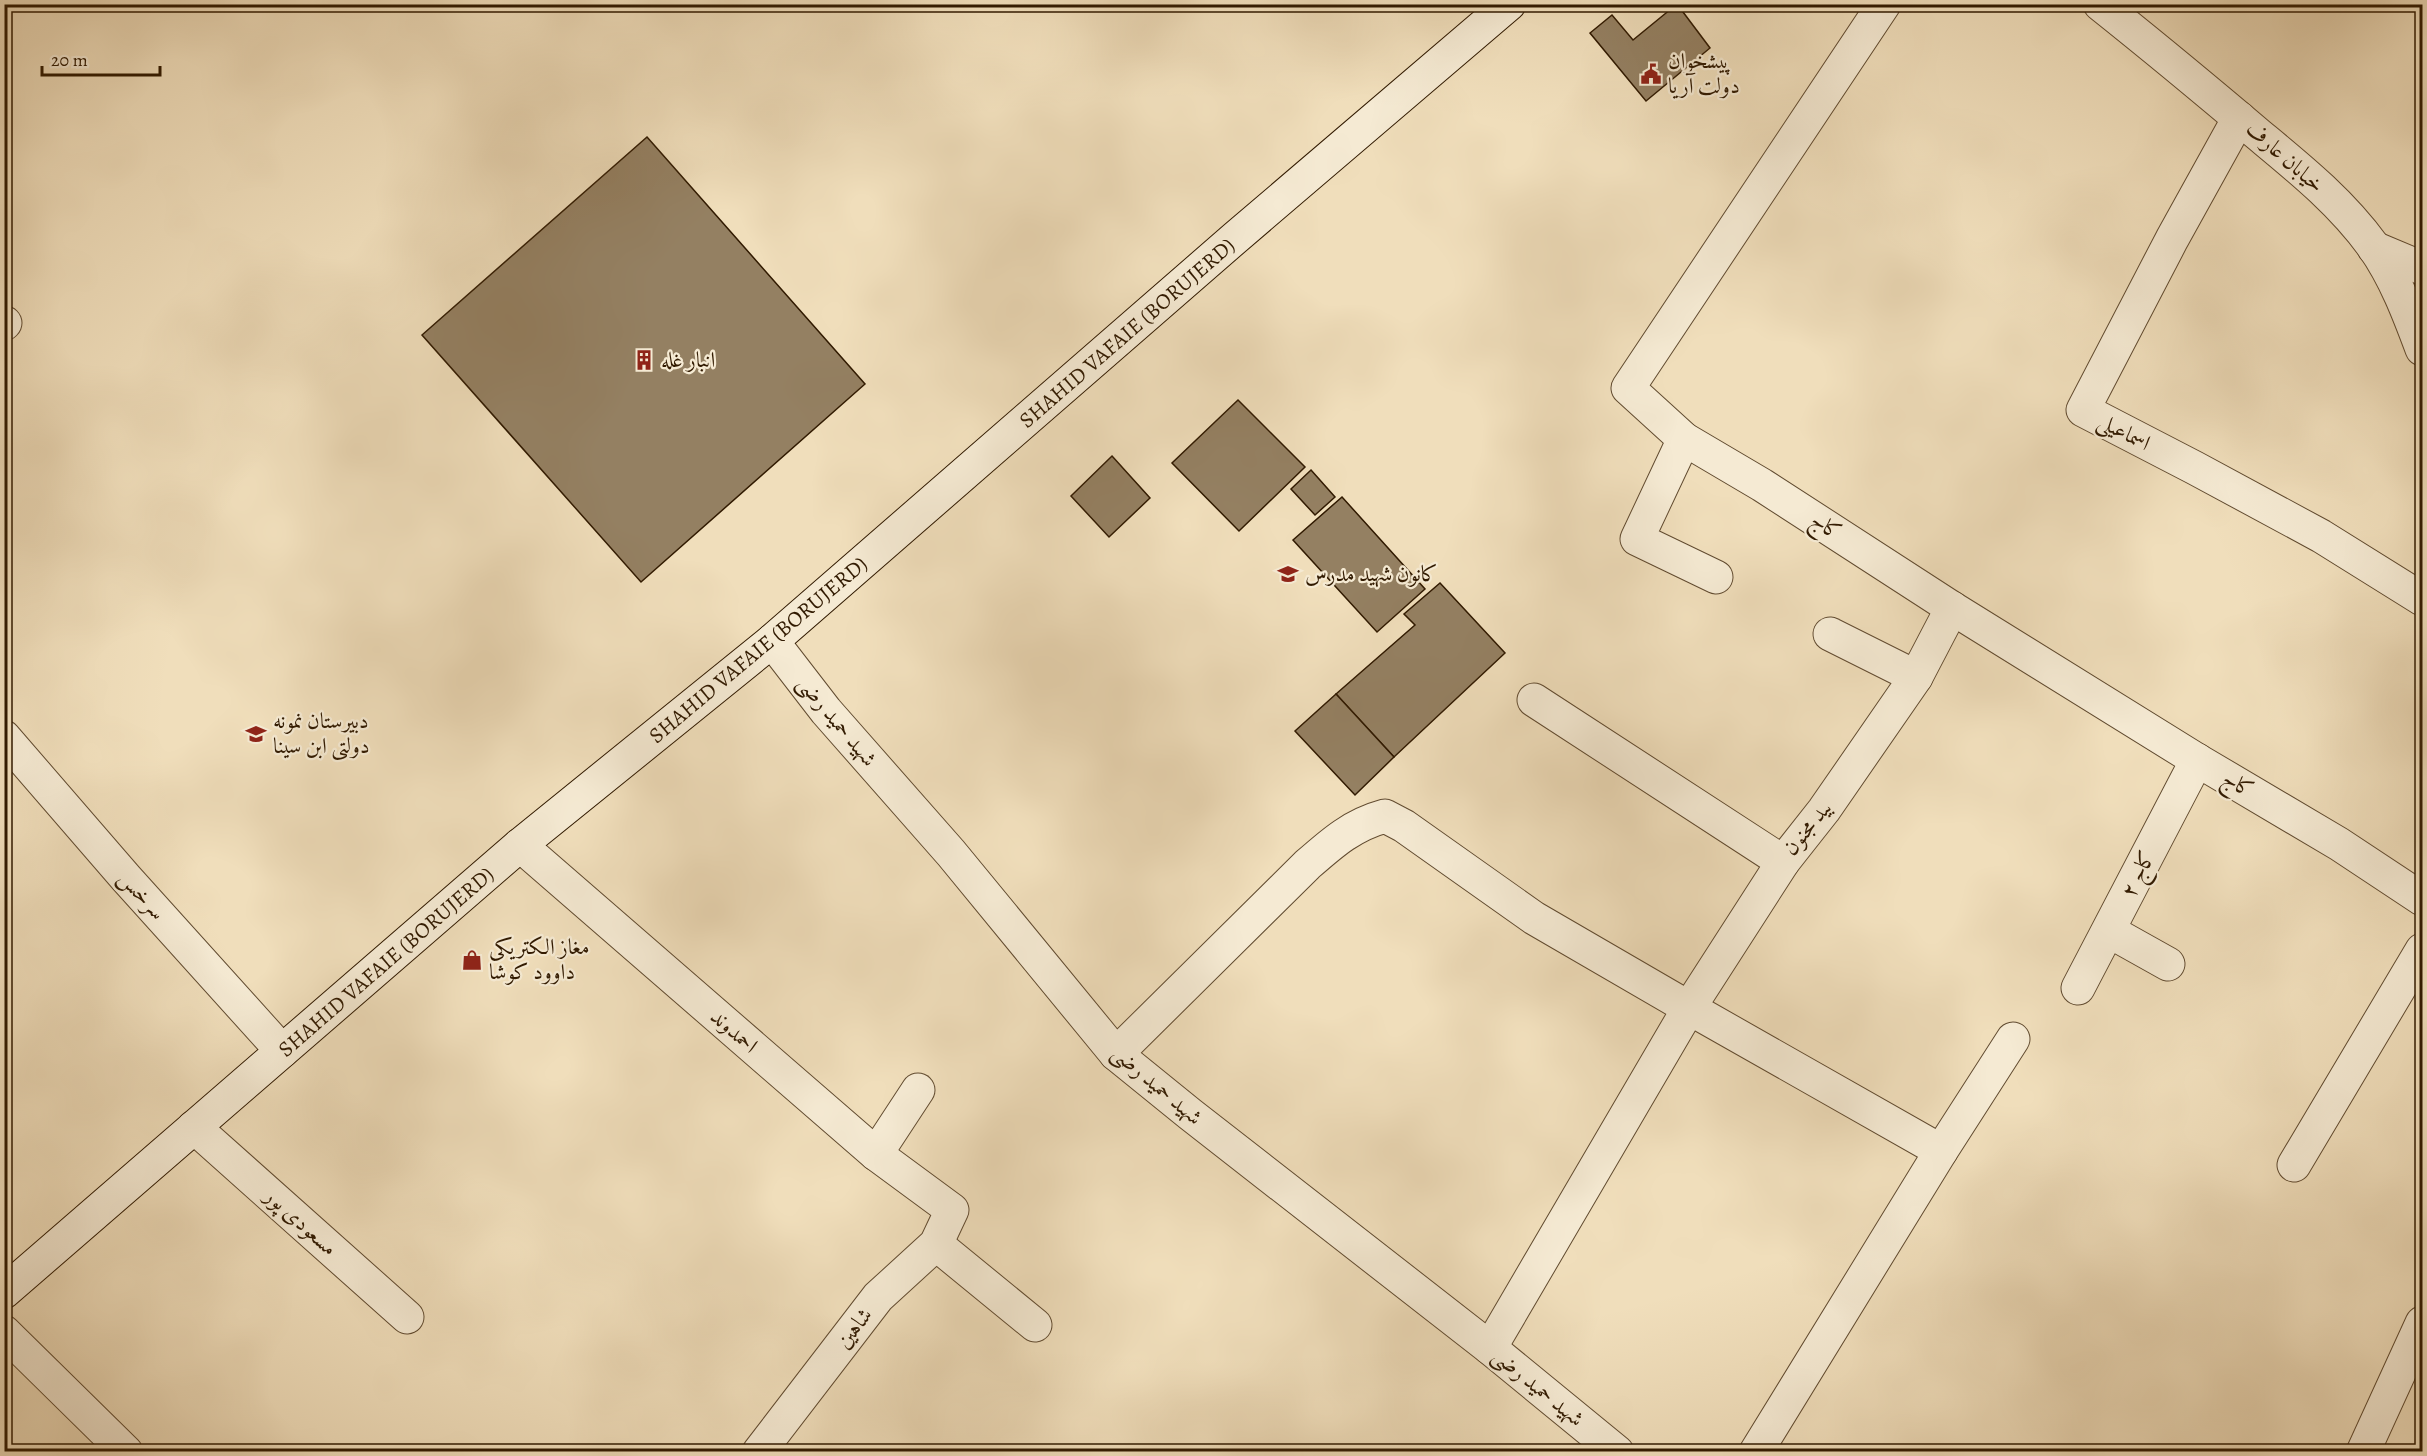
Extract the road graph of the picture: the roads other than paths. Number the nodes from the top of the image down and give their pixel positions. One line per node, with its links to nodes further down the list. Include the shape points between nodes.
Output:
1 (1509, 4): 13 (street, SHAHID VAFAIE (BORUJERD))
2 (1884, 4): 8 (street, کاج, via 1628,388)
3 (2100, 4): 4 (street, خیابان عارف)
4 (2239, 118): 5 (street, خیابان عارف, via 2320,187); 10 (street, اسماعیلی, via 2083,410 2321,536)
5 (2374, 248): 6 (street); 7 (street, خیابان عارف, via 2406,306)
6 (2422, 268)
7 (2422, 349)
8 (1684, 439): 9 (street, via 1636,539); 11 (street, کاج)
9 (1716, 577)
10 (2422, 599)
11 (1952, 608): 14 (street, بید مجنون); 17 (street, کاج)
12 (1830, 634): 14 (street)
13 (772, 641): 18 (street, SHAHID VAFAIE (BORUJERD)); 28 (street, شهید حمید رضی, via 826,711 951,853)
14 (1916, 676): 19 (street, بید مجنون, via 1824,810)
15 (1534, 700): 19 (street, بید مجنون)
16 (4, 737): 27 (street, سرخس)
17 (2197, 760): 20 (street, کاج, via 2339,844); 21 (street, کاج ۲)
18 (520, 845): 27 (street, SHAHID VAFAIE (BORUJERD)); 32 (street, احمدوند)
19 (1783, 862): 25 (street)
20 (2422, 899)
21 (2109, 931): 23 (street); 24 (street, کاج ۲)
22 (2422, 950): 33 (street)
23 (2168, 963)
24 (2078, 988)
25 (1689, 1008): 28 (street, via 1534,918 1385,816 1363,822 1307,865); 31 (street); 41 (street)
26 (2013, 1039): 31 (street)
27 (282, 1051): 30 (street, SHAHID VAFAIE (BORUJERD))
28 (1116, 1054): 41 (street, شهید حمید رضی)
29 (918, 1090): 32 (street)
30 (194, 1127): 36 (street, SHAHID VAFAIE (BORUJERD)); 37 (street, مسعودی پور)
31 (1941, 1150): 45 (street)
32 (876, 1154): 34 (street, احمدوند)
33 (2294, 1165)
34 (952, 1210): 35 (street, شاهین)
35 (936, 1244): 39 (street); 43 (street, شاهین, via 878,1297)
36 (4, 1292)
37 (407, 1317)
38 (2422, 1323): 46 (street)
39 (1035, 1325)
40 (4, 1332): 42 (street)
41 (1490, 1348): 44 (street, شهید حمید رضی)
42 (126, 1452)
43 (759, 1452)
44 (1617, 1452)
45 (1756, 1452)
46 (2363, 1452)

